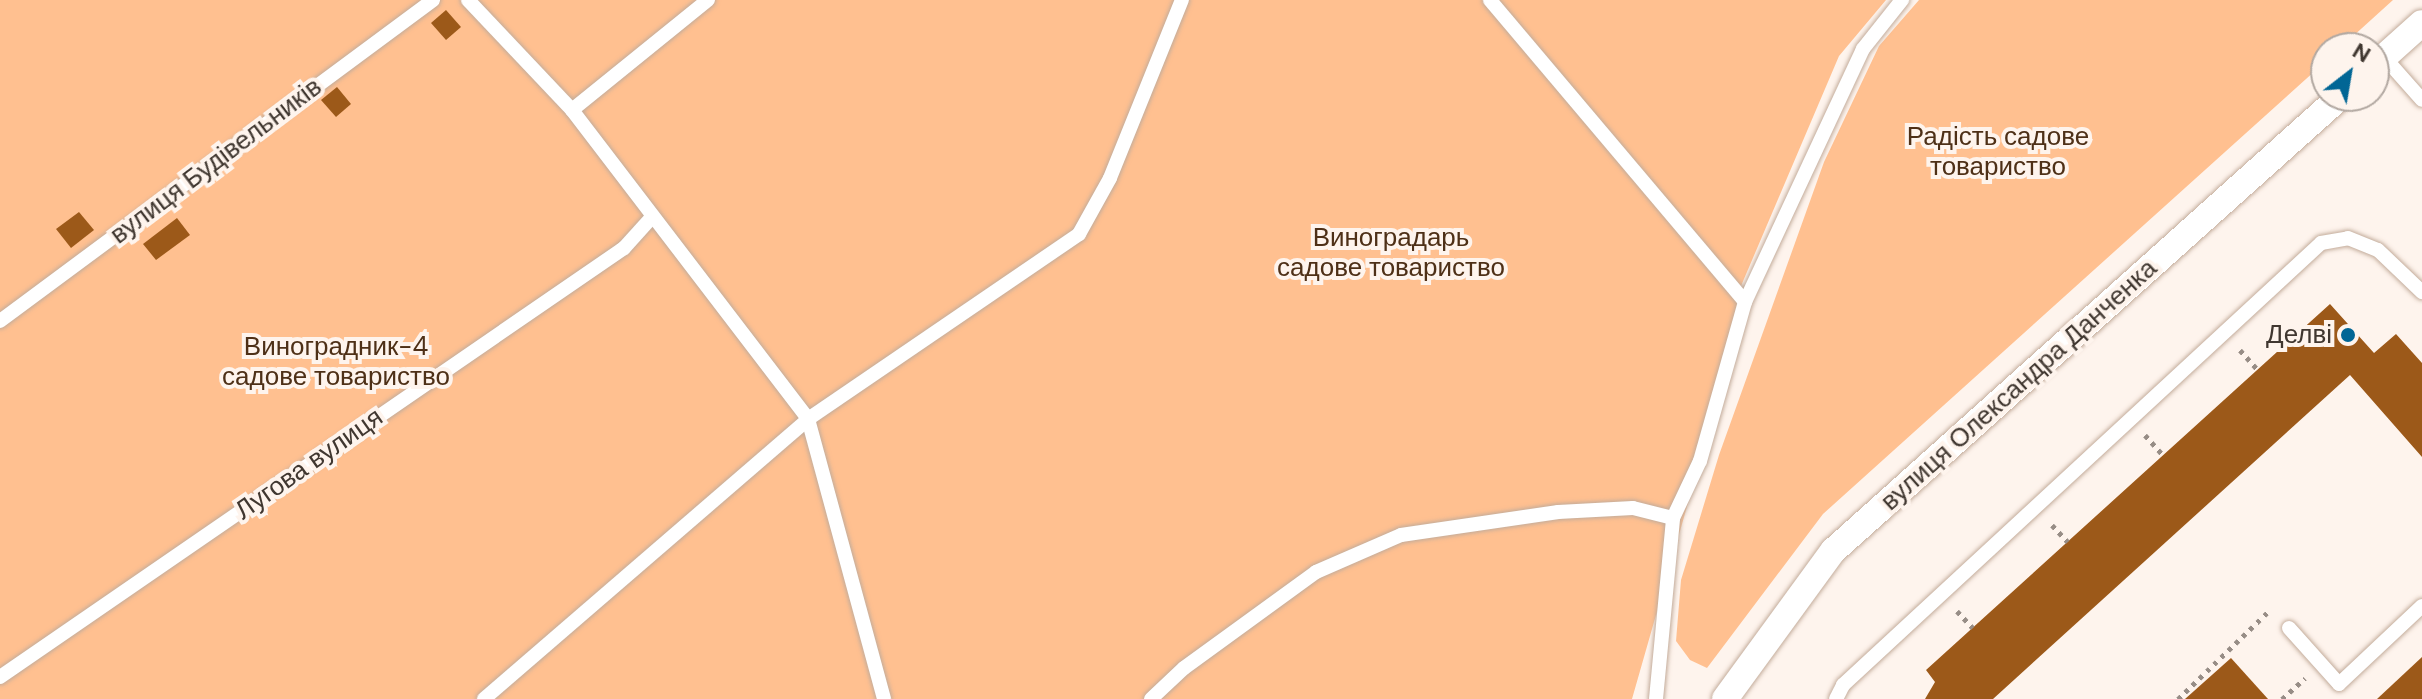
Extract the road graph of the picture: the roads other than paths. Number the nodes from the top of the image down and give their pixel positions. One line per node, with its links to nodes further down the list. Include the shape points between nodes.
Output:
1 (433, 0): 16 (lane, вулиця Будівельників)
2 (468, 0): 11 (lane)
3 (708, 0): 11 (lane)
4 (1182, 0): 17 (lane, via 1110,178 1079,234)
5 (1490, 0): 15 (lane)
6 (1902, 0): 15 (lane, via 1863,49)
7 (2422, 23): 8 (street)
8 (2390, 52)
9 (2390, 72): 10 (lane)
10 (2422, 100)
11 (572, 110): 13 (lane)
12 (2323, 112): 27 (street, вулиця Олександра Данченка, via 1833,551)
13 (652, 217): 17 (lane); 21 (lane, Лугова вулиця, via 624,248)
14 (2422, 292): 22 (lane, via 2378,250 2348,238 2321,243)
15 (1745, 302): 18 (lane, via 1700,461)
16 (0, 321)
17 (808, 419): 23 (lane); 24 (lane)
18 (1673, 518): 25 (lane, via 1633,508 1573,511 1401,535 1316,572 1184,668); 26 (lane)
19 (2422, 606): 20 (lane, via 2339,684)
20 (2289, 628)
21 (0, 677)
22 (1841, 694)
23 (484, 699)
24 (884, 699)
25 (1151, 699)
26 (1656, 699)
27 (1725, 699)

